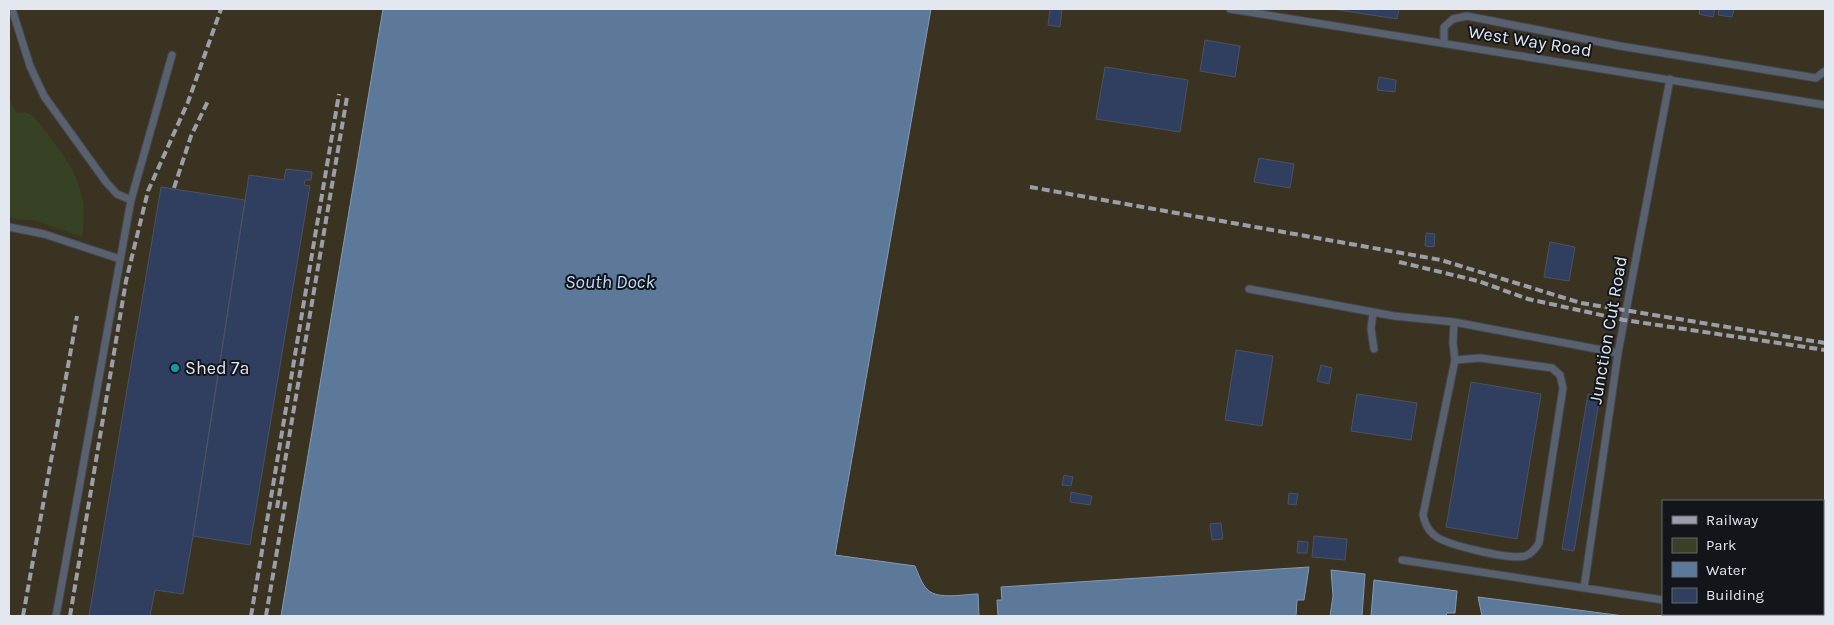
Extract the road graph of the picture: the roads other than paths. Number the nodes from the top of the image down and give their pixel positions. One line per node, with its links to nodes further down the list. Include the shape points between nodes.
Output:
1 (12, 9): 8 (lane, via 30,66 44,96 106,182 117,194)
2 (1230, 9): 3 (lane, West Way Road)
3 (1444, 43): 5 (lane, via 1444,26 1453,19 1467,16 1620,46 1816,78); 6 (lane, West Way Road)
4 (172, 55): 8 (lane)
5 (1825, 71)
6 (1670, 79): 7 (lane, West Way Road); 15 (lane, Junction Cut Road)
7 (1825, 104)
8 (131, 200): 10 (lane)
9 (9, 227): 10 (lane, via 44,234)
10 (120, 259): 20 (lane)
11 (1249, 289): 12 (lane)
12 (1373, 312): 13 (lane); 14 (lane)
13 (1454, 322): 15 (lane); 16 (lane, via 1452,343)
14 (1374, 349)
15 (1618, 354): 18 (lane, Junction Cut Road)
16 (1455, 360): 16 (lane, via 1480,358 1552,368 1560,375 1563,388 1539,543 1526,556 1512,557 1449,544 1435,536 1426,525 1423,514)
17 (1402, 560): 18 (lane)
18 (1584, 588): 19 (lane)
19 (1662, 600)
20 (56, 616)

